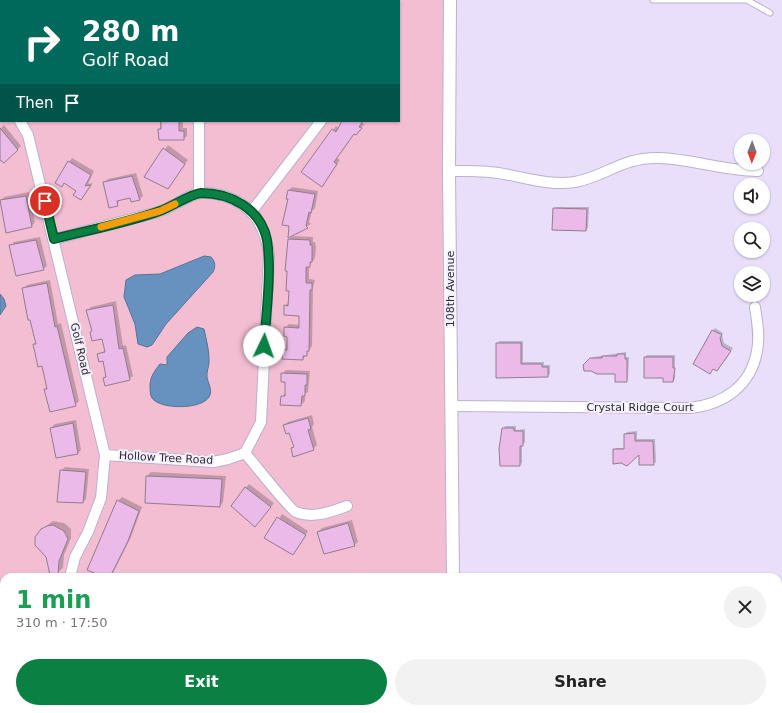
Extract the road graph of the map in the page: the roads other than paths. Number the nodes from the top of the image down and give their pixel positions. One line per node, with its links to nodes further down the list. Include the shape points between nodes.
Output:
1 (450, 0): 7 (street, 108th Avenue)
2 (653, 0): 3 (lane, via 747,0)
3 (770, 13)
4 (21, 122): 11 (street, Golf Road, via 28,135)
5 (200, 122): 9 (street)
6 (320, 122): 10 (street)
7 (449, 170): 8 (street, via 480,171 542,182 575,182 627,161 659,158 736,171); 13 (street, 108th Avenue)
8 (758, 170)
9 (199, 193): 10 (street, via 216,194 236,200); 11 (street, via 160,211)
10 (252, 211): 14 (street, via 267,238 269,254 261,422)
11 (54, 239): 15 (street, Golf Road)
12 (755, 307): 13 (street, Crystal Ridge Court, via 758,334 754,364 741,385 728,397 715,403 689,408)
13 (451, 406): 18 (street, 108th Avenue)
14 (245, 453): 15 (street, Hollow Tree Road, via 213,462); 16 (street, via 294,512 307,515 323,514)
15 (105, 455): 17 (street, Golf Road, via 101,498 75,557)
16 (347, 506)
17 (71, 573)
18 (453, 573)

